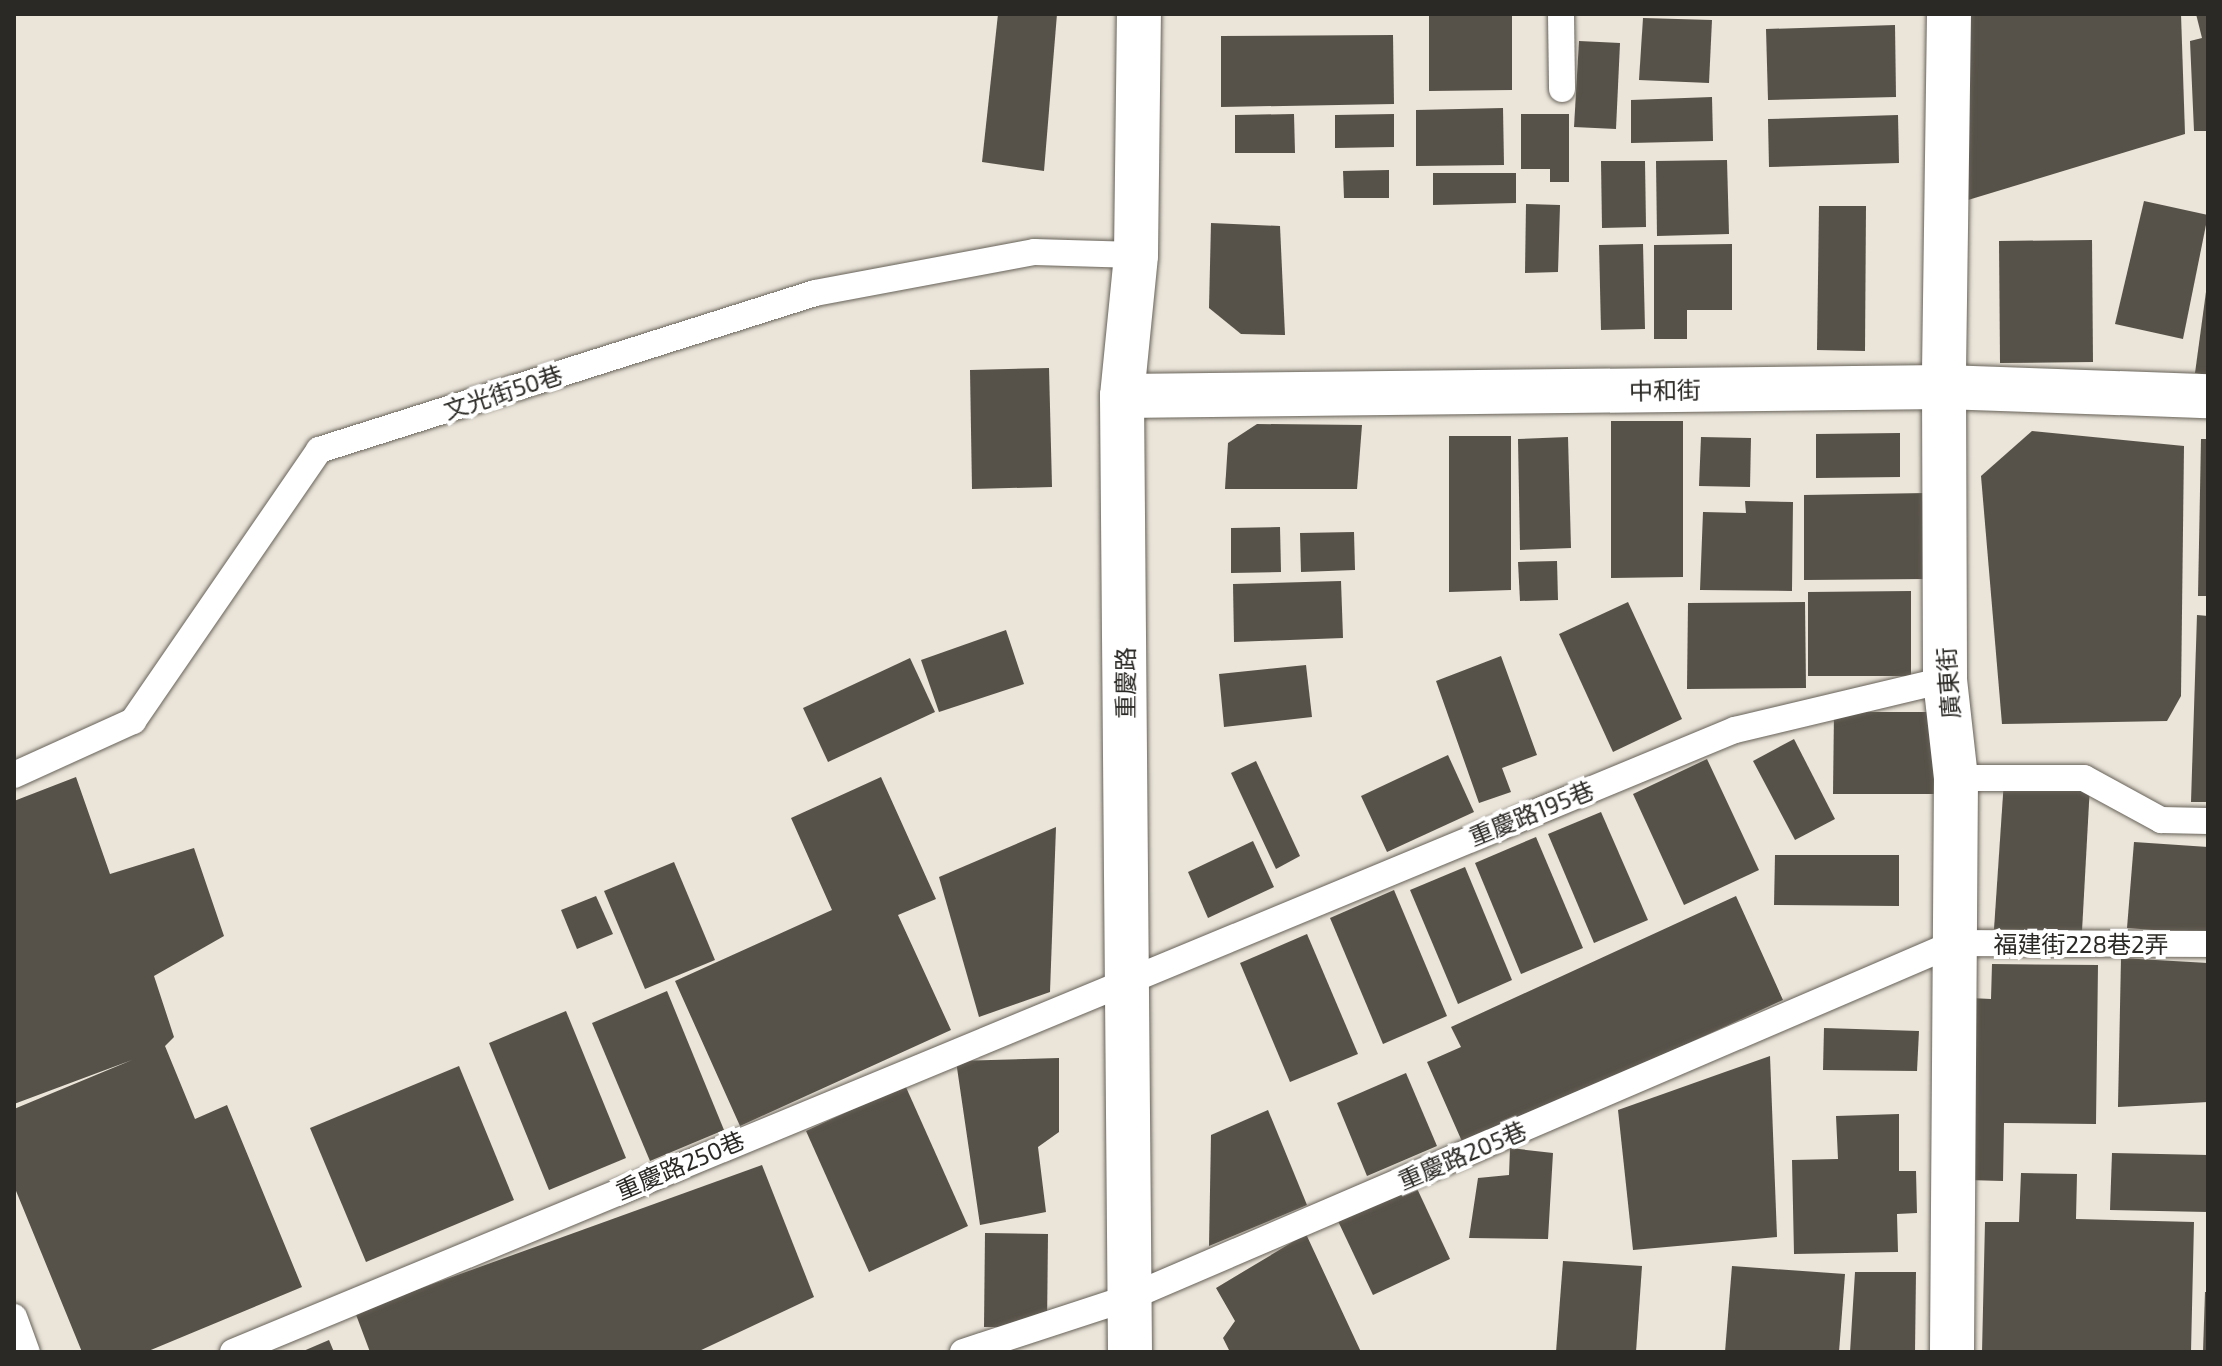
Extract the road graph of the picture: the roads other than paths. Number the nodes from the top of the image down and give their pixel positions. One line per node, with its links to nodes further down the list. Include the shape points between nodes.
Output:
1 (1139, 14): 5 (street, 重慶路)
2 (1561, 14): 4 (lane)
3 (1949, 14): 6 (street, 廣東街)
4 (1562, 89)
5 (1136, 255): 7 (street, 重慶路); 10 (lane, 文光街50巷, via 1034,252 815,293 319,450 133,721)
6 (1944, 387): 7 (street, 中和街); 8 (street, 中和街); 9 (street, 廣東街)
7 (1122, 396): 15 (street, 重慶路)
8 (2208, 396)
9 (1945, 680): 11 (street, 廣東街); 15 (lane, 重慶路195巷, via 1735,730)
10 (14, 775)
11 (1956, 778): 12 (lane, via 2084,778 2161,820); 13 (street, 廣東街)
12 (2208, 821)
13 (1955, 943): 14 (lane, 福建街228巷2弄); 16 (lane, 重慶路205巷); 22 (street, 廣東街)
14 (2208, 944)
15 (1127, 978): 16 (street, 重慶路); 19 (lane, 重慶路250巷)
16 (1128, 1298): 20 (lane, 重慶路205巷); 21 (street, 重慶路)
17 (14, 1317): 18 (lane)
18 (27, 1352)
19 (233, 1352)
20 (963, 1352)
21 (1130, 1352)
22 (1952, 1352)

